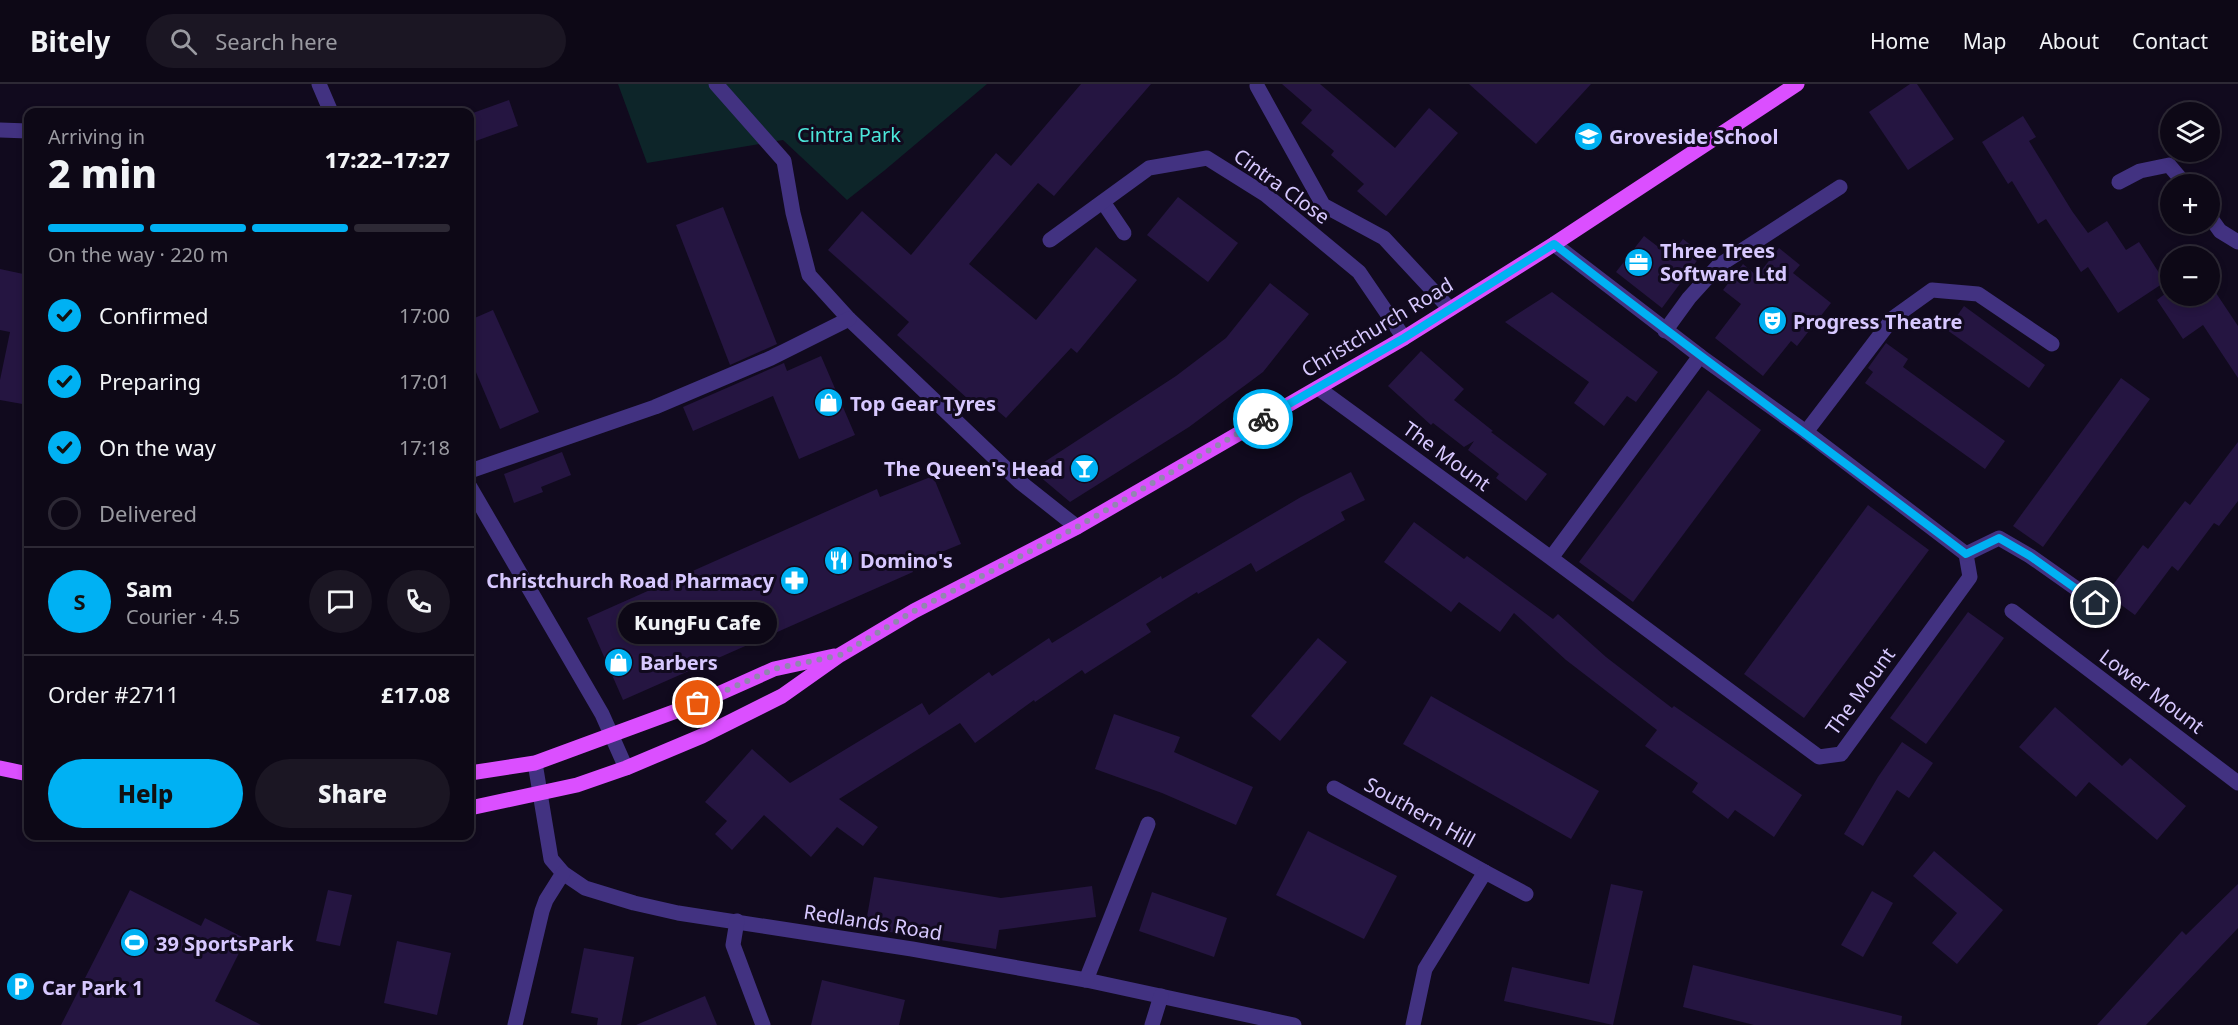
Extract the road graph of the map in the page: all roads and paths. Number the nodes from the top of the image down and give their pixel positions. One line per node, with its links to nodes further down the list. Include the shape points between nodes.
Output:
1 (319, 84): 5 (street)
2 (716, 84): 18 (street, via 784,161 808,275)
3 (1797, 84): 16 (main road, Christchurch Road)
4 (1257, 86): 17 (street, via 1323,205 1384,238)
5 (329, 108)
6 (0, 130): 7 (street)
7 (24, 131)
8 (2177, 174): 9 (street, via 2169,165 2140,171)
9 (2119, 182)
10 (1840, 187): 19 (street, via 1718,266)
11 (1103, 201): 13 (street); 14 (street, Cintra Close); 20 (street, Cintra Close, via 1149,168 1207,158 1266,195 1359,272)
12 (2220, 231): 15 (street)
13 (1124, 233)
14 (1050, 240)
15 (2238, 242)
16 (1554, 244): 17 (main road, Christchurch Road); 19 (street)
17 (1450, 309): 20 (main road, Christchurch Road)
18 (849, 319): 25 (street, via 655,407); 27 (street, via 1020,482)
19 (1665, 331): 22 (street)
20 (1404, 338): 23 (main road, Christchurch Road)
21 (2052, 344): 24 (street, via 1978,294 1932,290 1893,318)
22 (1700, 356): 24 (street); 29 (street)
23 (1318, 388): 27 (main road, Christchurch Road); 29 (street, The Mount)
24 (1806, 432): 28 (street)
25 (474, 470)
26 (474, 495): 33 (street)
27 (1077, 527): 32 (main road, Christchurch Road, via 914,611)
28 (1966, 554): 29 (street, The Mount, via 1970,577 1841,754 1819,757); 31 (street, via 1999,538)
29 (1551, 558)
30 (2012, 611): 39 (street, Lower Mount)
31 (2111, 614)
32 (840, 655): 33 (main road, Christchurch Road, via 774,669); 36 (main road, Christchurch Road, via 782,696)
33 (613, 735): 34 (main road, Christchurch Road); 36 (street)
34 (535, 763): 37 (main road, Christchurch Road); 41 (street, Redlands Road)
35 (0, 768): 38 (main road)
36 (626, 768): 41 (main road, Christchurch Road)
37 (474, 772)
38 (24, 773)
39 (2238, 783)
40 (1334, 788): 44 (street, Southern Hill)
41 (541, 794): 42 (main road, Christchurch Road); 45 (street, Redlands Road, via 551,860)
42 (474, 807)
43 (1148, 824): 48 (street)
44 (1485, 872): 46 (street, Southern Hill); 54 (street, Southern Hill, via 1425,969)
45 (563, 873): 47 (street, Redlands Road, via 585,888 634,903); 50 (street, via 542,911)
46 (1526, 894)
47 (737, 921): 48 (street, Redlands Road); 51 (street, via 733,945)
48 (1086, 980): 49 (street, Redlands Road)
49 (1161, 996): 52 (street); 53 (street, Redlands Road)
50 (515, 1025)
51 (763, 1025)
52 (1152, 1025)
53 (1294, 1025)
54 (1413, 1025)

